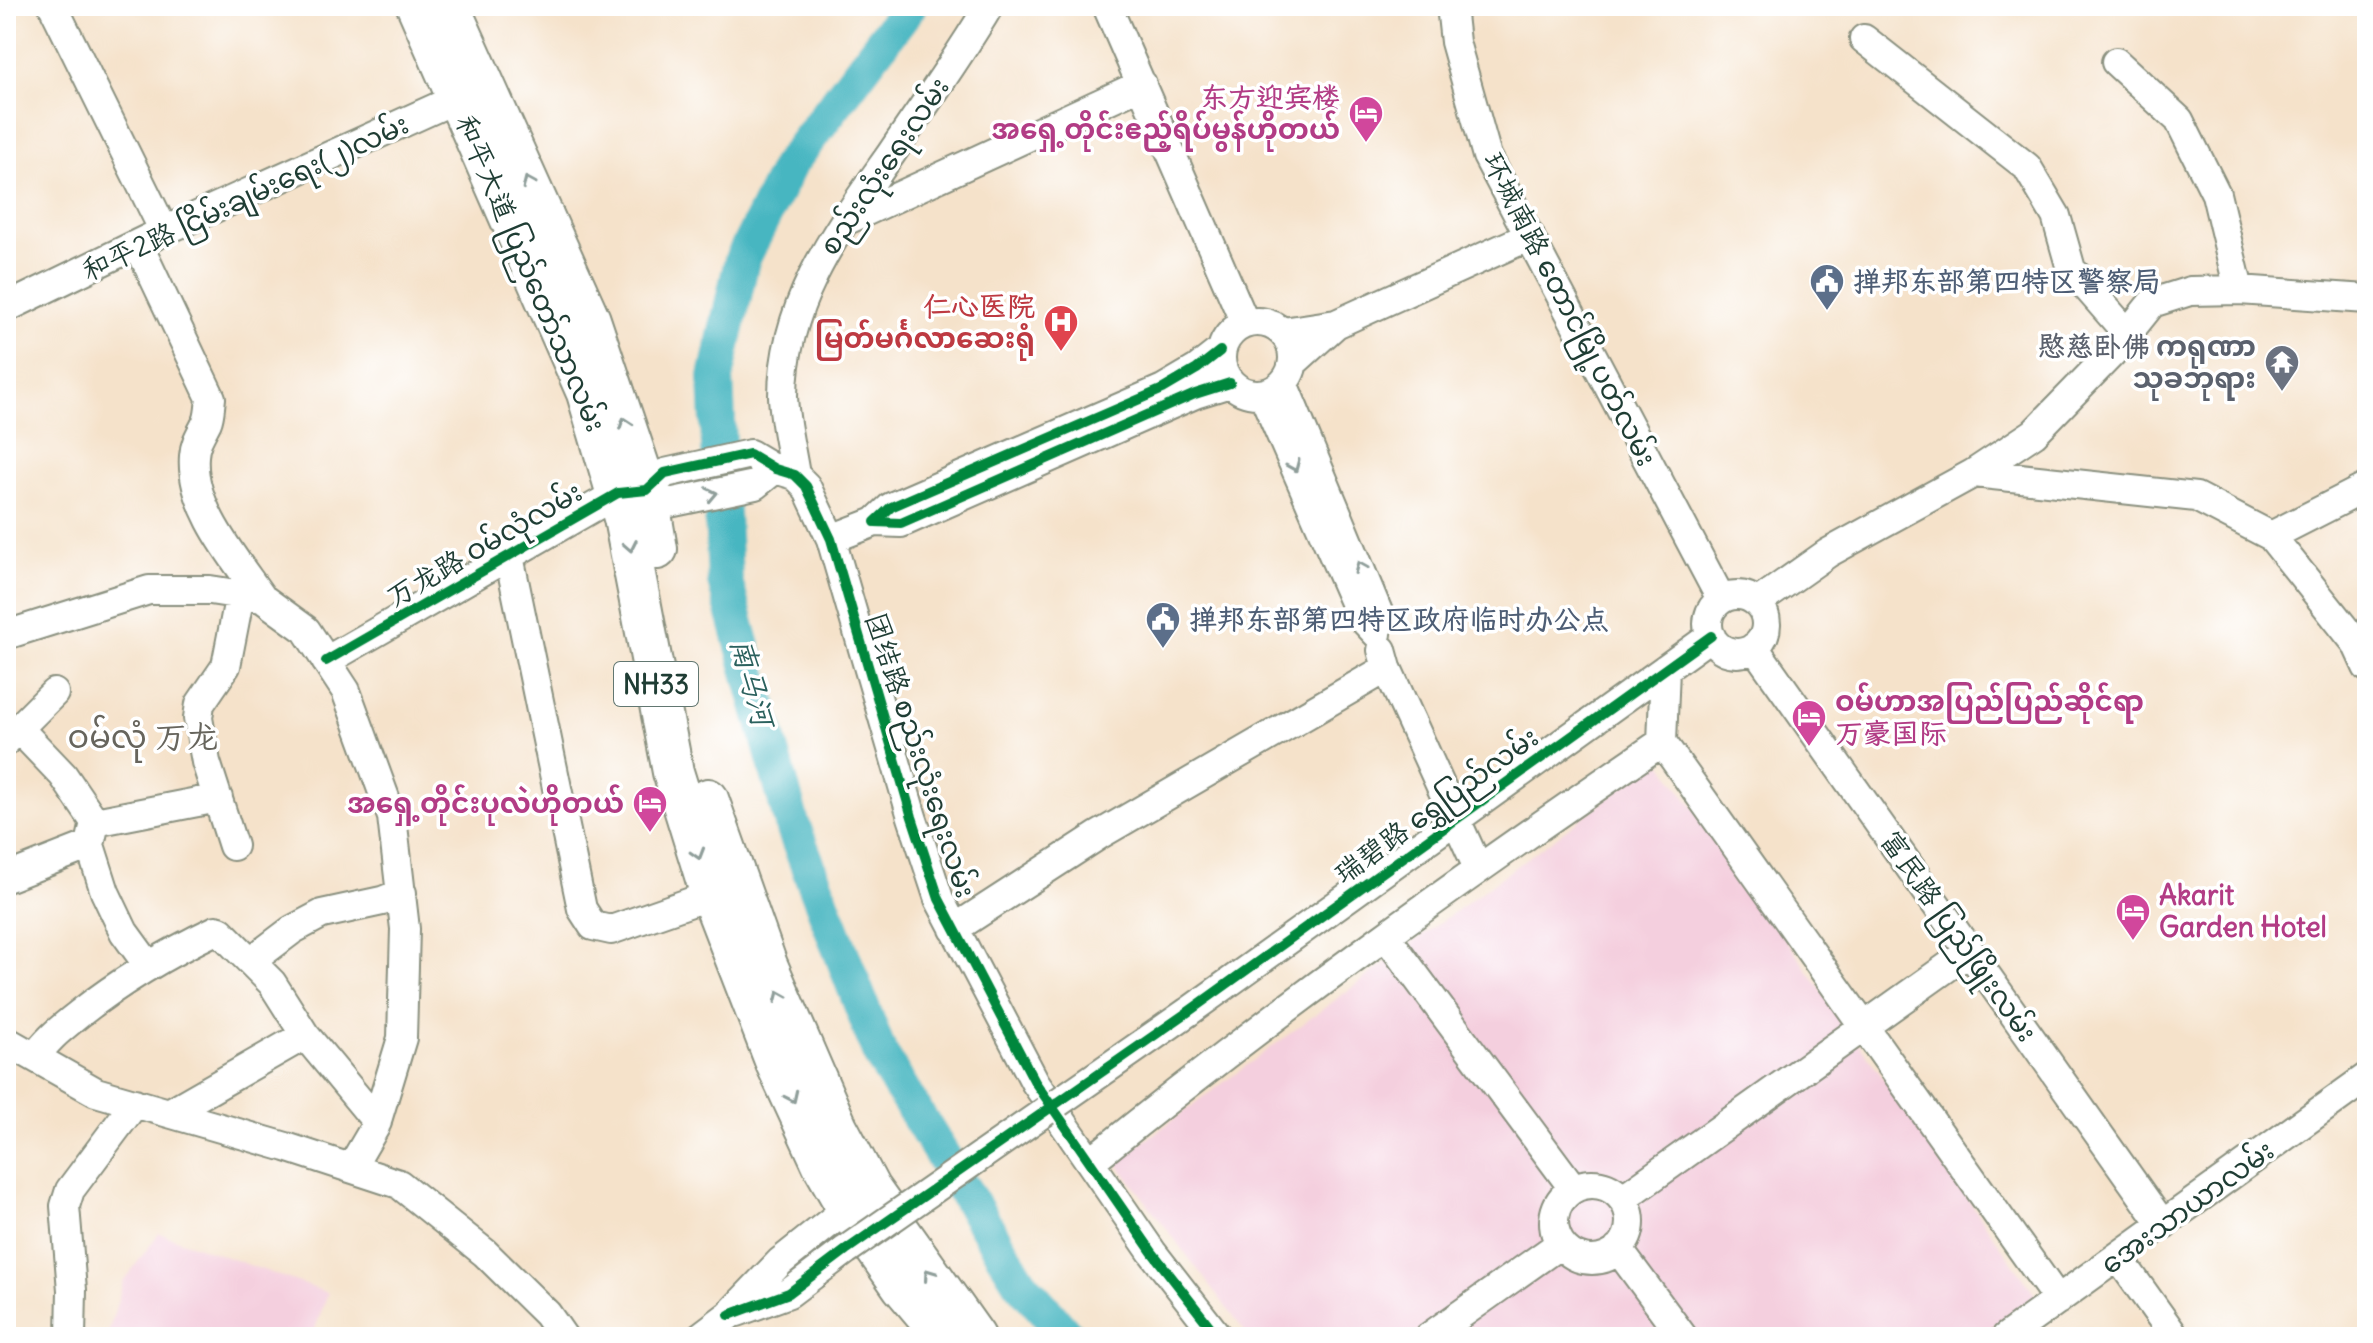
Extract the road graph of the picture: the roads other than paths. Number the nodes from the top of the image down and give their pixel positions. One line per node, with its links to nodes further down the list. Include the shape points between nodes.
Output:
1 (53, 6): 12 (street)
2 (417, 6): 10 (highway, 和平大道 ပြည်တော်သာလမ်း / NH33)
3 (449, 6): 10 (highway, 和平大道 ပြည်တော်သာလမ်း / NH33)
4 (989, 6): 11 (street, စည်းလုံးရေးလမ်း)
5 (1107, 6): 9 (street)
6 (1451, 6): 13 (street, 环城南路 တောင်မြို့ပတ်လမ်း, via 1455,42 1487,156)
7 (1864, 39): 21 (street, via 2027,167 2056,216 2071,269)
8 (2116, 62): 15 (street, via 2179,120 2216,194)
9 (1142, 84): 11 (street); 18 (street)
10 (471, 92): 12 (street, 和平2路 ငြိမ်းချမ်းရေး(၂)လမ်း); 28 (highway, 和平大道 ပြည်တော်သာလမ်း / NH33, via 590,320)
11 (843, 222): 26 (street, စည်းလုံးရေးလမ်း, via 820,260 791,332)
12 (164, 231): 14 (street, 和平2路 ငြိမ်းချမ်းရေး(၂)လမ်း)
13 (1530, 236): 19 (street); 34 (street, 环城南路 တောင်မြို့ပတ်လမ်း)
14 (138, 244): 17 (street, 和平2路 ငြိမ်းချမ်းရေး(၂)လမ်း); 33 (street, via 211,398 194,458 199,492)
15 (2239, 290): 16 (street); 21 (street, via 2190,291 2152,303)
16 (2367, 299)
17 (6, 308)
18 (1245, 323): 20 (street, via 1266,322); 22 (street, via 1225,338)
19 (1336, 324): 20 (street); 23 (street)
20 (1283, 332): 23 (street, via 1293,350)
21 (2127, 333): 25 (street, via 2034,433)
22 (1220, 351): 24 (street); 29 (street, via 1163,389 891,507)
23 (1280, 380): 24 (street, via 1251,394); 41 (street, via 1360,616 1377,634)
24 (1230, 383): 29 (street, via 901,523)
25 (1974, 473): 30 (street, via 2196,497); 35 (street, via 1828,553)
26 (775, 476): 28 (street, one-way to 26); 28 (street, via 750,454); 31 (street, 团结路 စည်းလုံးရေးလမ်း, via 806,486)
27 (2367, 487): 30 (street)
28 (650, 490): 32 (street, 万龙路 ဝမ်လုံလမ်း); 53 (highway, 和平大道 ပြည်တော်သာလမ်း / NH33, one-way to 53, via 673,772); 70 (highway, 和平大道 ပြည်တော်သာလမ်း / NH33, one-way to 28, via 837,1127 767,965 698,771)
29 (875, 522): 31 (street)
30 (2271, 536): 40 (street, via 2356,643)
31 (831, 539): 54 (street, 团结路 စည်းလုံးရေးလမ်း, via 912,817)
32 (509, 556): 39 (street, 万龙路 ဝမ်လုံလမ်း); 53 (street, via 582,909 593,926 611,930)
33 (251, 596): 36 (street, via 149,590); 39 (street, via 306,630); 46 (street, via 226,666 200,704 206,762)
34 (1721, 599): 35 (street, via 1740,595); 37 (street, via 1711,612)
35 (1757, 603): 38 (street, via 1766,625)
36 (6, 635)
37 (1711, 636): 38 (street, via 1730,651); 42 (street, 瑞碧路 ရွှေပြည်လမ်း)
38 (1754, 647): 56 (street, 富民路 ပြည်ဖြိုးလမ်း)
39 (326, 661): 52 (street, via 346,691 392,817)
40 (2367, 667)
41 (1387, 668): 47 (street); 54 (street, via 1099,835)
42 (1665, 669): 45 (street); 47 (street, 瑞碧路 ရွှေပြည်လမ်း)
43 (54, 693): 44 (street)
44 (12, 735): 48 (street, via 63,775)
45 (1662, 742): 50 (street); 59 (street)
46 (218, 798): 48 (street); 49 (street)
47 (1457, 820): 50 (street); 77 (street, 瑞碧路 ရွှေပြည်လမ်း, bridge, via 789,1293)
48 (93, 834): 51 (street); 58 (street, via 114,914)
49 (233, 846)
50 (1478, 868): 55 (street)
51 (6, 878)
52 (402, 893): 57 (street, via 322,914); 66 (street, via 402,1038)
53 (711, 895): 70 (highway, 和平大道 ပြည်တော်သာလမ်း / NH33, one-way to 70, via 776,1063 825,1169)
54 (954, 929): 67 (street, 团结路 စည်းလုံးရေးလမ်း, via 1035,1082)
55 (1386, 936): 67 (street); 69 (street)
56 (1970, 951): 59 (street); 72 (street, 富民路 ပြည်ဖြိုးလမ်း)
57 (251, 961): 58 (street, via 216,930); 60 (street)
58 (148, 965): 62 (street, via 46,1041)
59 (1864, 1026): 71 (street); 76 (street)
60 (305, 1035): 65 (street); 66 (street)
61 (7, 1044): 62 (street)
62 (35, 1057): 64 (street, via 96,1092)
63 (2367, 1077): 72 (street, အေးသာယာလမ်း)
64 (135, 1103): 65 (street); 78 (street, via 70,1190 65,1206)
65 (169, 1113): 68 (street)
66 (377, 1122): 68 (street)
67 (1091, 1161): 83 (street, 团结路 စည်းလုံးရေးလမ်း)
68 (351, 1168): 79 (street, via 399,1184 485,1253)
69 (1573, 1188): 71 (street, via 1603,1185); 73 (street, via 1556,1209)
70 (859, 1199): 77 (street, via 780,1262); 81 (highway, 和平大道 ပြည်တော်သာလမ်း / NH33, via 902,1286); 82 (highway, 和平大道 ပြည်တော်သာလမ်း / NH33, one-way to 70)
71 (1622, 1199): 74 (street, via 1630,1222)
72 (2163, 1225): 75 (street, အေးသာယာလမ်း)
73 (1560, 1244): 74 (street, via 1568,1253 1591,1260); 84 (street)
74 (1618, 1249): 85 (street)
75 (2118, 1257): 76 (street, အေးသာယာလမ်း); 87 (street)
76 (2058, 1300): 86 (street, အေးသာယာလမ်း)
77 (729, 1315): 80 (street)
78 (71, 1337)
79 (563, 1337)
80 (700, 1337)
81 (945, 1337)
82 (975, 1337)
83 (1218, 1337)
84 (1429, 1337)
85 (1683, 1337)
86 (2006, 1337)
87 (2175, 1337)

